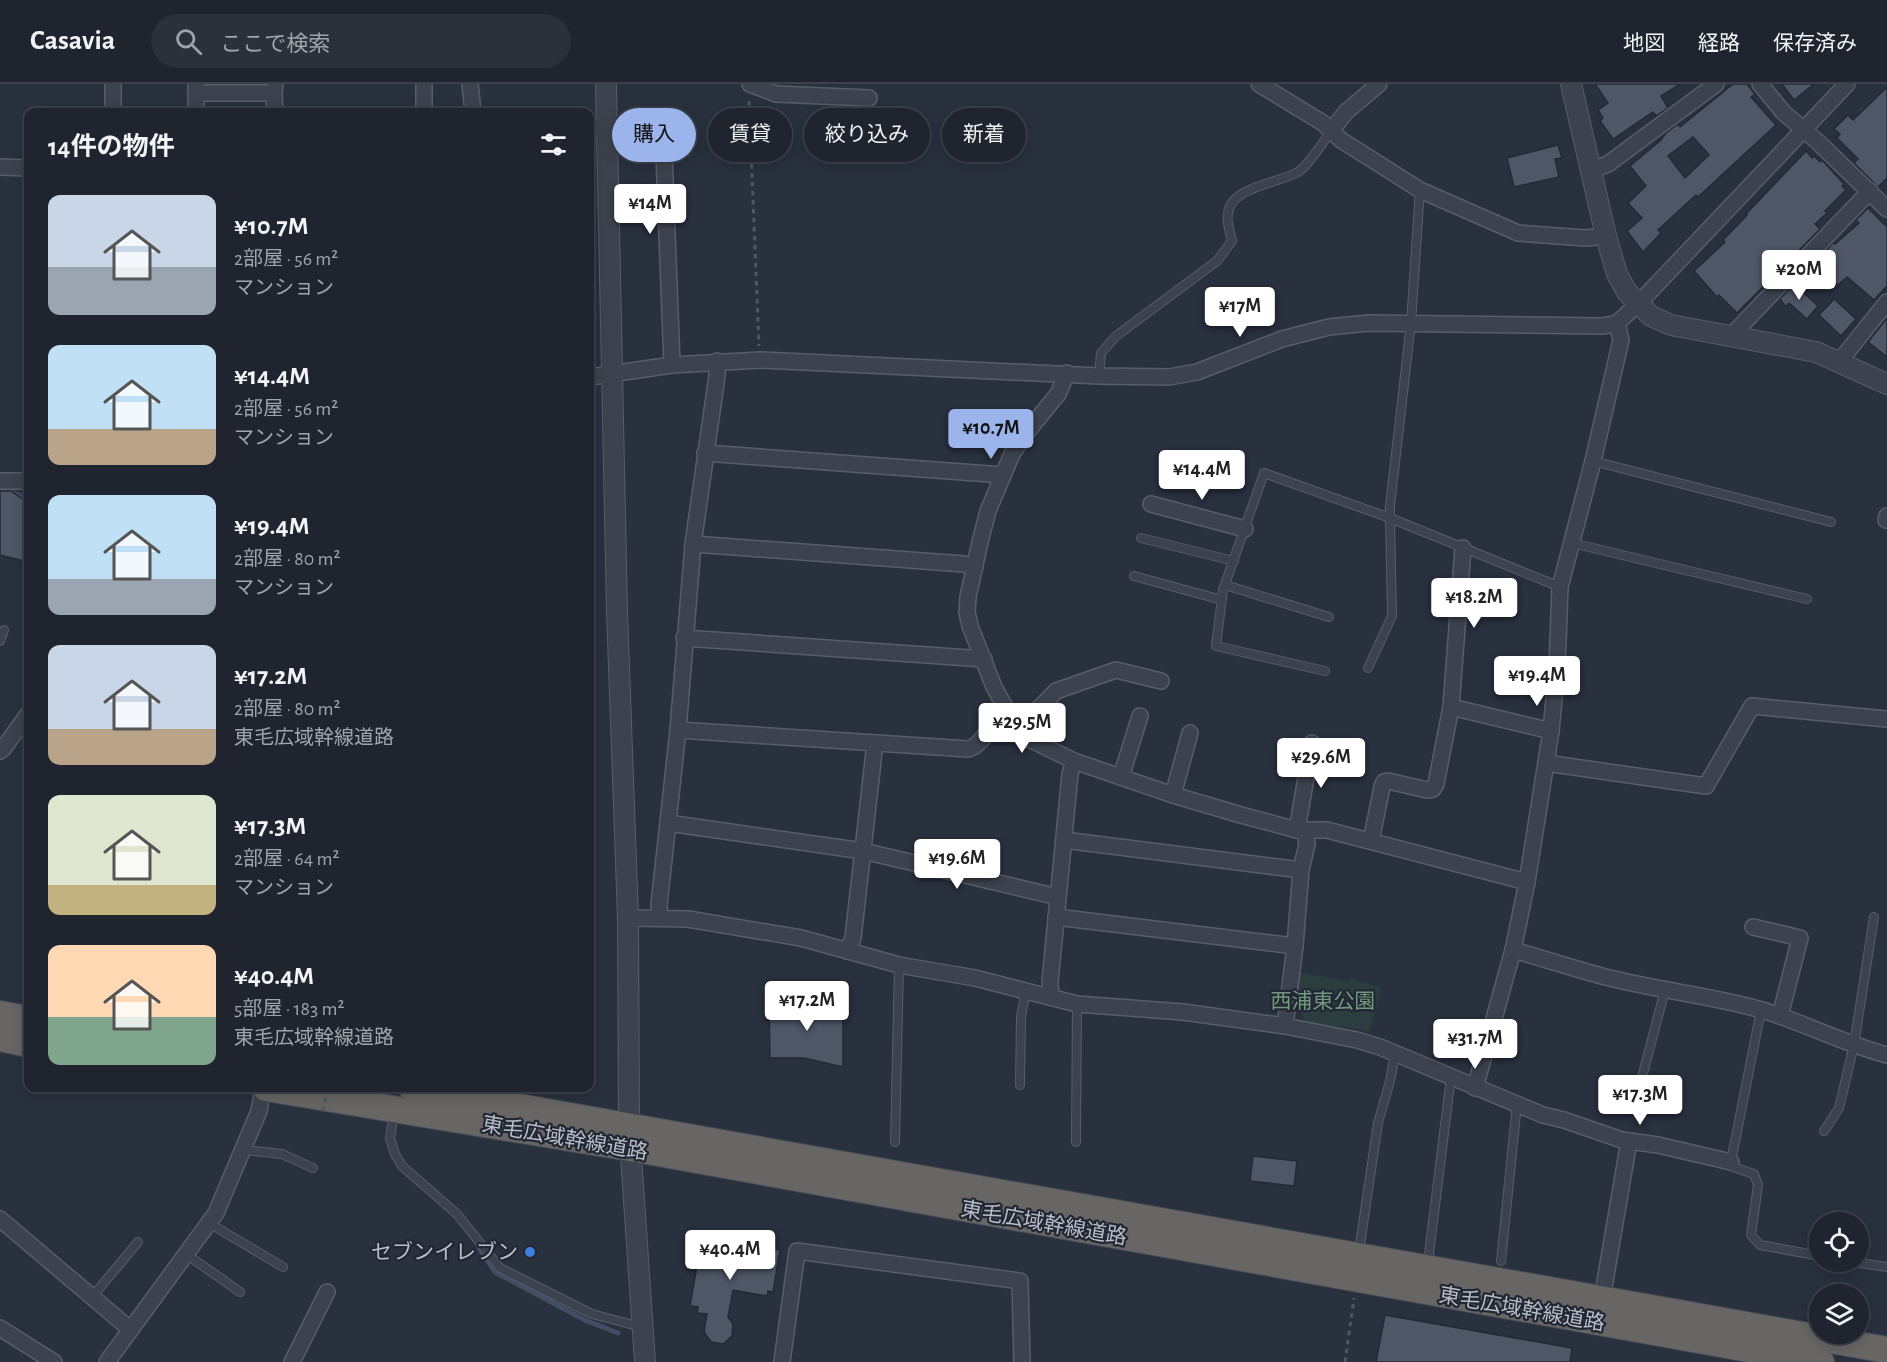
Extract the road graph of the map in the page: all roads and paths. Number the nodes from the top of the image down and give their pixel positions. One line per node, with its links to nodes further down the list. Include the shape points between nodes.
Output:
1 (113, 84): 15 (street)
2 (424, 84): 18 (street)
3 (470, 84): 19 (street)
4 (606, 84): 20 (street)
5 (1259, 84): 21 (street)
6 (1379, 84): 21 (street, via 1346,112)
7 (1571, 84): 25 (street)
8 (1716, 84): 25 (street, via 1608,164)
9 (1760, 84): 22 (street)
10 (1848, 84): 22 (street)
11 (275, 88): 12 (street); 17 (street)
12 (196, 89): 16 (street)
13 (749, 90): 14 (street); 35 (path)
14 (869, 98)
15 (113, 108)
16 (196, 108)
17 (275, 108)
18 (424, 108)
19 (473, 108)
20 (598, 127): 38 (street, via 663,128); 40 (street)
21 (1331, 131): 26 (street); 41 (lane, via 1302,169 1244,192 1235,201 1227,216 1232,241 1226,251 1116,336 1101,353)
22 (1804, 132): 27 (street); 31 (street)
23 (0, 167): 24 (street)
24 (24, 168)
25 (1592, 170): 29 (street)
26 (1420, 190): 29 (street, via 1518,232); 32 (lane)
27 (1870, 192): 28 (street); 34 (street)
28 (1887, 209)
29 (1606, 236): 31 (street, via 1617,274)
30 (1887, 302): 37 (street)
31 (1638, 304): 33 (street); 34 (street, via 1651,316 1671,325)
32 (1411, 323): 33 (street); 41 (street, via 1369,323 1305,332 1197,372 1169,377); 50 (lane)
33 (1617, 323): 45 (street, via 1620,340)
34 (1731, 336): 37 (street, via 1816,352)
35 (760, 360): 36 (street); 39 (street)
36 (717, 361): 38 (street); 44 (street)
37 (1839, 362): 43 (street)
38 (672, 365): 40 (street)
39 (1067, 373): 41 (street); 46 (street, via 1058,394 1026,433)
40 (613, 374): 42 (street); 99 (street)
41 (1099, 375)
42 (594, 376)
43 (1887, 384)
44 (705, 453): 46 (street); 55 (street)
45 (1593, 461): 51 (lane); 54 (street)
46 (1003, 475): 58 (street, via 988,511)
47 (0, 481): 48 (street)
48 (24, 481)
49 (1150, 504): 52 (street)
50 (1390, 518): 52 (lane, via 1264,473); 56 (lane); 69 (lane, via 1392,616)
51 (1831, 522)
52 (1245, 529): 57 (lane)
53 (1141, 538): 57 (lane)
54 (1572, 543): 61 (street); 62 (lane)
55 (693, 544): 58 (street); 66 (street)
56 (1463, 548): 61 (lane); 73 (street)
57 (1234, 561): 60 (lane)
58 (975, 567): 68 (street, via 967,612)
59 (1134, 576): 63 (lane)
60 (1226, 585): 63 (lane); 64 (lane)
61 (1560, 587): 79 (street)
62 (1807, 599)
63 (1222, 600): 70 (lane, via 1216,646)
64 (1329, 617)
65 (4, 630): 67 (lane)
66 (684, 638): 68 (street); 78 (street)
67 (0, 641)
68 (984, 659): 72 (street)
69 (1368, 669)
70 (1325, 671)
71 (1161, 681): 77 (street, via 1116,670 1056,691)
72 (1005, 707): 77 (street); 82 (street, via 974,748)
73 (1451, 707): 79 (street); 91 (street, via 1436,784 1427,790 1384,782)
74 (1140, 716): 86 (street)
75 (24, 719): 83 (street)
76 (1887, 719): 85 (street, via 1752,706 1706,786)
77 (1019, 729): 84 (street, via 1025,737)
78 (678, 730): 82 (street); 88 (street)
79 (1551, 731): 85 (street)
80 (1190, 733): 87 (street)
81 (1312, 742): 89 (street)
82 (875, 743): 92 (street)
83 (0, 751)
84 (1074, 761): 86 (street); 90 (street)
85 (1546, 763): 94 (street)
86 (1121, 777): 87 (street)
87 (1173, 795): 89 (street)
88 (668, 823): 92 (street); 96 (street)
89 (1301, 830): 91 (street, via 1327,830); 93 (street, via 1307,844)
90 (1064, 840): 93 (street); 95 (street)
91 (1371, 842): 94 (street)
92 (863, 851): 95 (street); 103 (street, via 853,938)
93 (1301, 870): 101 (street)
94 (1527, 882): 102 (street)
95 (1058, 897): 97 (street)
96 (660, 917): 99 (street); 103 (street, via 801,938)
97 (1056, 917): 101 (street); 107 (street)
98 (1874, 917): 116 (lane)
99 (628, 918): 131 (street)
100 (1753, 927): 111 (street, via 1800,938)
101 (1295, 946): 113 (street)
102 (1513, 950): 105 (street, via 1615,979); 121 (street)
103 (848, 951): 104 (street)
104 (899, 964): 106 (street); 133 (lane)
105 (1665, 988): 109 (street); 127 (lane)
106 (1026, 990): 107 (street); 120 (lane, via 1021,1017)
107 (1051, 997): 108 (street)
108 (1077, 1004): 113 (street, via 1183,1012); 134 (lane)
109 (1761, 1010): 111 (street); 136 (lane)
110 (0, 1014): 112 (highway)
111 (1780, 1016): 116 (street)
112 (24, 1018)
113 (1285, 1026): 117 (street, via 1357,1040)
114 (0, 1038): 115 (highway)
115 (24, 1043)
116 (1854, 1045): 118 (street); 130 (lane, via 1839,1108)
117 (1395, 1054): 119 (street); 148 (lane, via 1378,1123)
118 (1887, 1054)
119 (1451, 1077): 121 (street); 142 (lane)
120 (1020, 1085)
121 (1475, 1088): 126 (street)
122 (263, 1092): 135 (street)
123 (289, 1092): 128 (highway, 東毛広域幹線道路)
124 (326, 1092): 129 (path, bridge)
125 (464, 1092): 131 (highway, 東毛広域幹線道路)
126 (1517, 1104): 132 (street); 144 (lane)
127 (1635, 1104)
128 (394, 1109): 131 (highway, 東毛広域幹線道路); 154 (lane, via 390,1138 402,1166 456,1214 501,1268 592,1314)
129 (323, 1111)
130 (1824, 1131)
131 (629, 1138): 148 (highway, 東毛広域幹線道路); 154 (street)
132 (1629, 1141): 136 (street); 152 (street)
133 (895, 1142)
134 (1076, 1142)
135 (244, 1150): 137 (lane, via 282,1154); 139 (street)
136 (1731, 1162): 143 (lane, via 1733,1167 1754,1174 1758,1185 1751,1235 1760,1245)
137 (313, 1168)
138 (0, 1219): 151 (street)
139 (209, 1222): 141 (street); 147 (lane)
140 (138, 1242): 151 (lane)
141 (186, 1254): 149 (lane); 155 (street)
142 (1430, 1254)
143 (1809, 1254)
144 (1501, 1261)
145 (1869, 1264): 146 (lane)
146 (1887, 1267)
147 (283, 1268)
148 (1357, 1268): 152 (highway, 東毛広域幹線道路); 163 (path); 164 (highway, 東毛広域幹線道路)
149 (240, 1292)
150 (327, 1292): 159 (street)
151 (92, 1297): 155 (street)
152 (1602, 1299): 156 (highway, 東毛広域幹線道路)
153 (0, 1328): 157 (street)
154 (642, 1328): 160 (street)
155 (131, 1330): 158 (street)
156 (1887, 1350)
157 (54, 1362)
158 (107, 1362)
159 (292, 1362)
160 (645, 1362)
161 (782, 1362): 162 (street, via 797,1251 1020,1281)
162 (1022, 1362)
163 (1345, 1362)
164 (1821, 1362)

